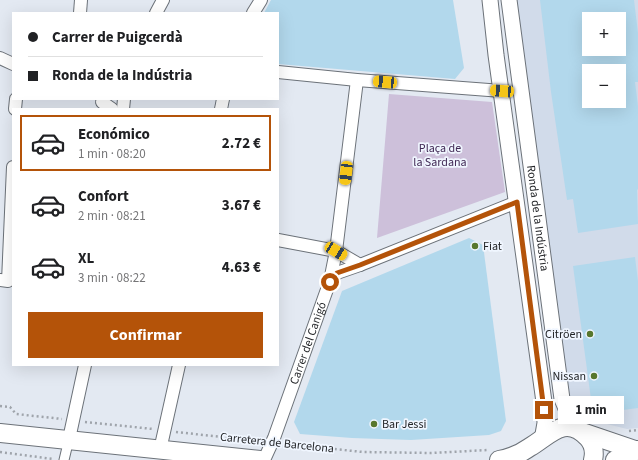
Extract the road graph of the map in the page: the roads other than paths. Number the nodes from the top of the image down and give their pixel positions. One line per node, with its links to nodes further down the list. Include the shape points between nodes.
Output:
1 (81, 0): 6 (street)
2 (163, 0): 7 (street)
3 (260, 0): 8 (street)
4 (490, 0): 13 (street, Ronda de la Indústria)
5 (508, 0): 25 (street, Ronda de la Indústria, via 562,399 570,418)
6 (80, 12)
7 (157, 12)
8 (254, 12)
9 (0, 58): 10 (street)
10 (12, 64)
11 (279, 72): 12 (street)
12 (356, 80): 13 (street); 19 (street, Carrer del Canigó)
13 (502, 91): 17 (street, Ronda de la Indústria)
14 (101, 100): 15 (street)
15 (111, 108)
16 (12, 186): 21 (street)
17 (517, 202): 20 (street); 28 (street, Ronda de la Indústria, via 544,402 545,423)
18 (279, 240): 19 (street)
19 (336, 251): 20 (street); 22 (street, Carrer del Canigó)
20 (360, 265): 22 (street, via 337,273)
21 (7, 281)
22 (330, 282): 34 (street, Carrer del Canigó)
23 (85, 366): 27 (street)
24 (179, 366): 29 (street)
25 (581, 432): 28 (main road, via 571,428 560,428 550,432); 30 (main road); 36 (main road, via 593,447)
26 (0, 433): 27 (main road, Carretera de Barcelona)
27 (69, 440): 29 (main road, Carretera de Barcelona); 32 (street)
28 (542, 440): 31 (main road, via 519,454); 35 (main road)
29 (160, 450): 33 (main road, Carretera de Barcelona)
30 (637, 450): 37 (main road)
31 (495, 455)
32 (59, 460)
33 (260, 460)
34 (264, 460)
35 (539, 460)
36 (593, 460)
37 (615, 460)

